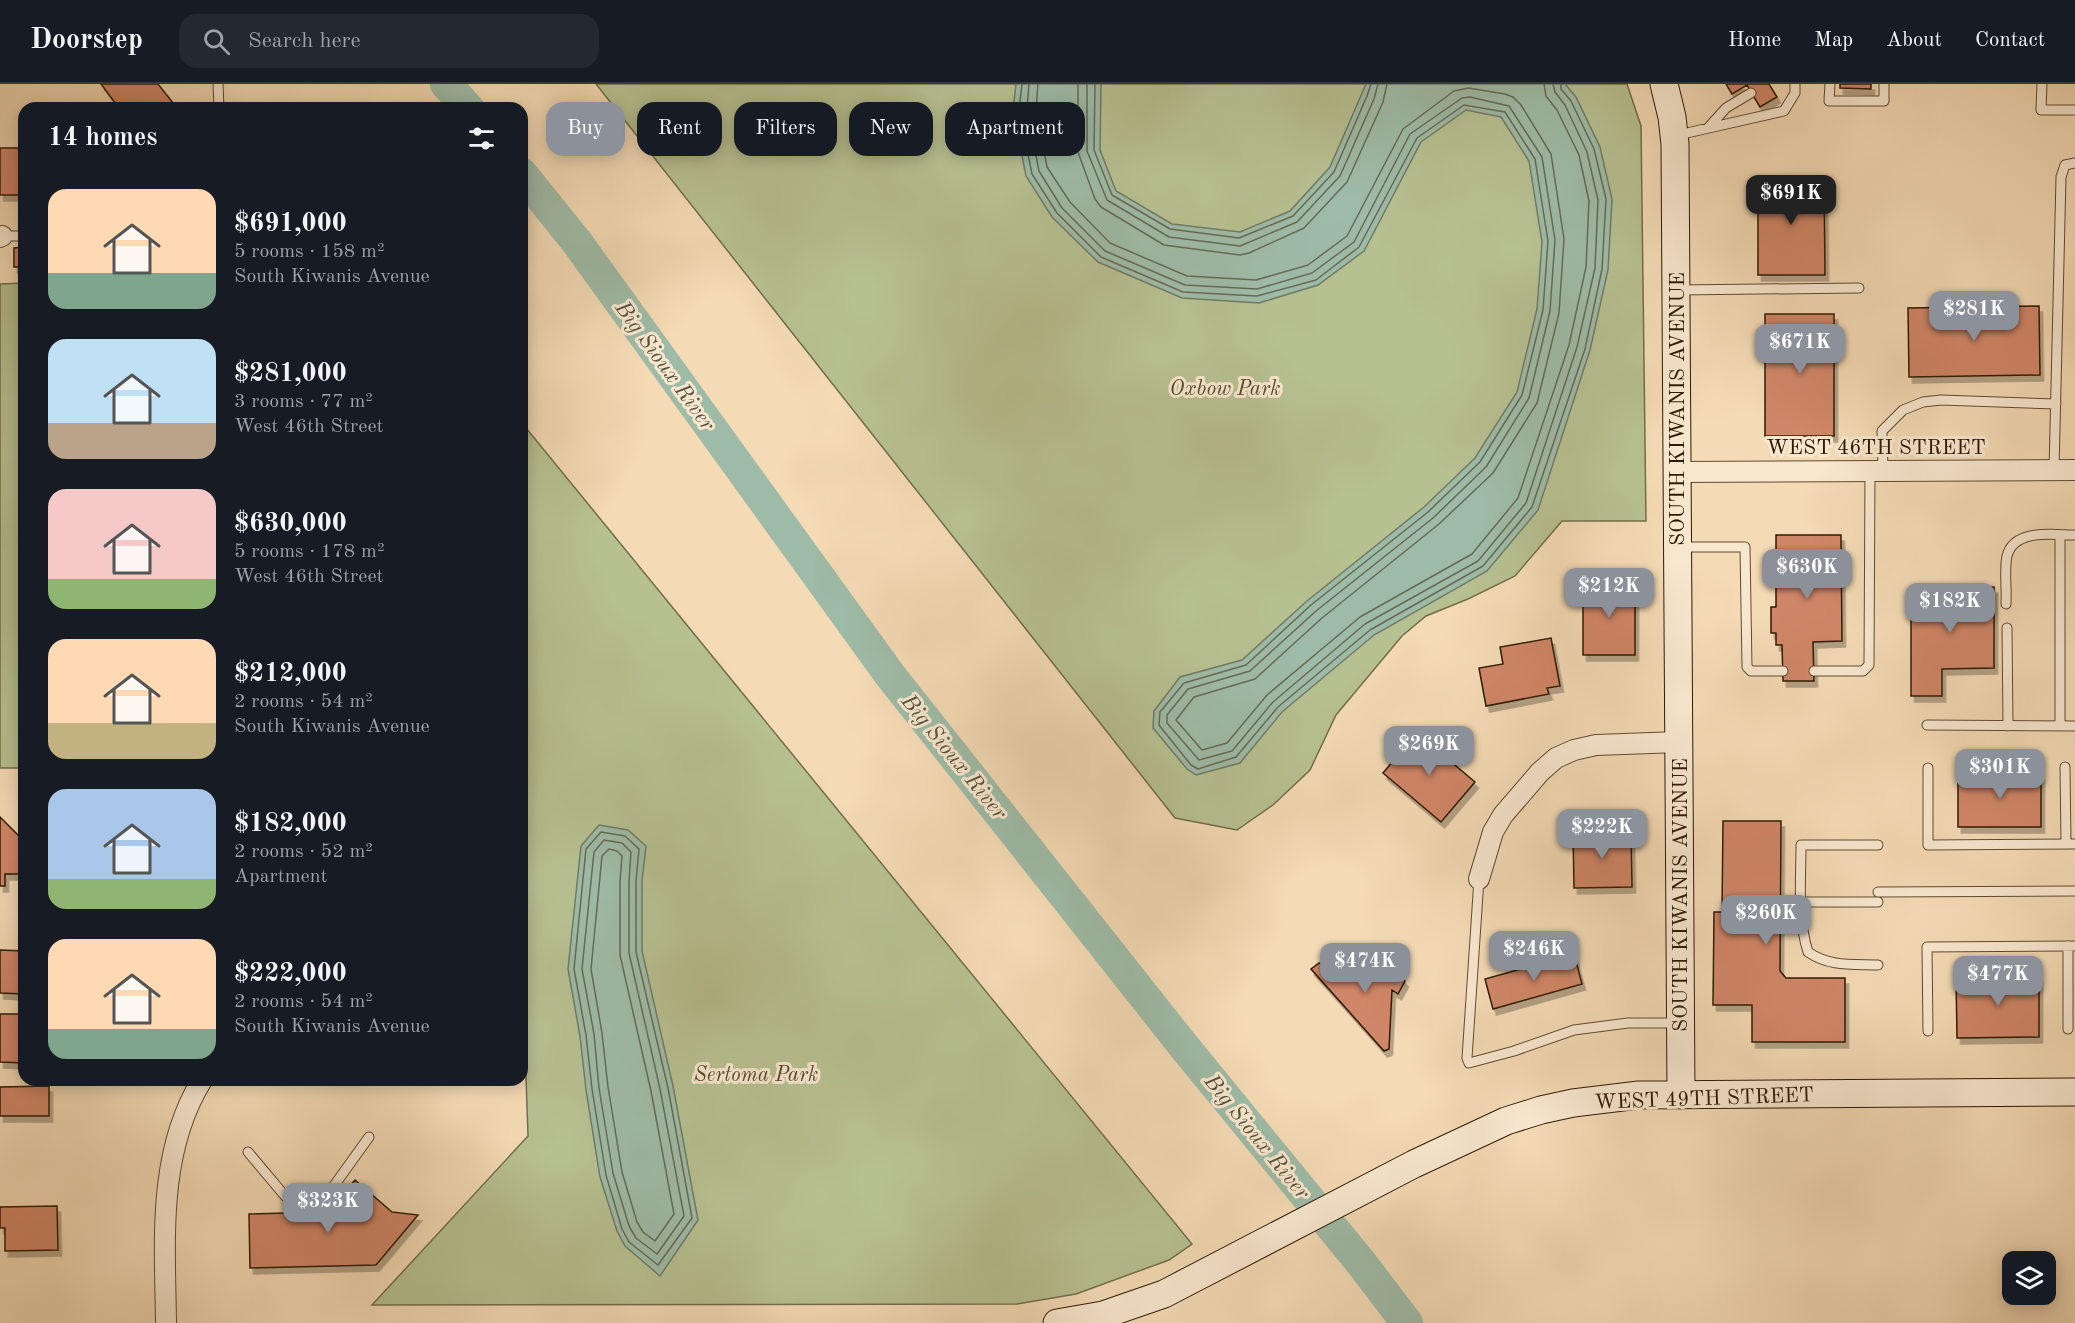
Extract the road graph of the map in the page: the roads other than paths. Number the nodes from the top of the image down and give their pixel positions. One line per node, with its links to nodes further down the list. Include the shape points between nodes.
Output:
1 (218, 84): 8 (lane)
2 (1664, 84): 11 (main road, SOUTH KIWANIS AVENUE)
3 (1795, 84): 10 (lane, via 1795,93 1784,111)
4 (1830, 84): 5 (lane, via 1829,101 1884,101)
5 (1884, 84)
6 (2042, 84): 9 (lane, via 2042,110)
7 (1751, 93): 10 (lane, via 1725,108)
8 (219, 102)
9 (2075, 110)
10 (1708, 128): 11 (lane)
11 (1674, 136): 16 (main road, SOUTH KIWANIS AVENUE)
12 (2075, 163): 17 (lane, via 2065,165 2061,177)
13 (18, 236): 14 (lane)
14 (1, 237)
15 (1859, 288): 16 (lane)
16 (1676, 290): 21 (main road, SOUTH KIWANIS AVENUE)
17 (2056, 404): 18 (lane); 20 (lane, via 1923,402 1903,410 1882,431)
18 (2054, 470): 19 (street, WEST 46TH STREET); 20 (street, WEST 46TH STREET)
19 (2075, 470)
20 (1877, 471): 21 (street, WEST 46TH STREET); 28 (lane, via 1869,665 1863,671)
21 (1677, 472): 24 (main road, SOUTH KIWANIS AVENUE)
22 (2060, 535): 23 (lane); 25 (lane, via 2030,535 2014,544 2007,555); 31 (lane)
23 (2075, 535)
24 (1678, 547): 27 (lane, via 1745,547 1747,668); 33 (main road, SOUTH KIWANIS AVENUE)
25 (2006, 604)
26 (2007, 628): 30 (lane)
27 (1783, 671)
28 (1814, 671)
29 (1927, 725): 30 (lane)
30 (2008, 726): 31 (lane)
31 (2060, 726): 32 (lane)
32 (2075, 726)
33 (1679, 742): 38 (street, via 1596,745 1556,758 1498,824); 43 (main road, SOUTH KIWANIS AVENUE)
34 (2065, 767): 36 (lane)
35 (1928, 768): 36 (lane, via 1928,845)
36 (2070, 844)
37 (1878, 845): 40 (lane, via 1801,845)
38 (1479, 879): 43 (lane, via 1469,1063 1574,1030 1628,1023)
39 (2075, 891): 40 (lane)
40 (1800, 902): 42 (lane, via 1801,931 1808,952 1835,963)
41 (2071, 946): 44 (lane); 45 (lane, via 1927,947)
42 (1878, 965)
43 (1681, 1023): 48 (main road, SOUTH KIWANIS AVENUE)
44 (2068, 1029)
45 (1928, 1031)
46 (199, 1086): 51 (street, via 186,1109 172,1156 165,1222)
47 (2075, 1092): 48 (main road, WEST 49TH STREET)
48 (1681, 1095): 52 (main road, WEST 49TH STREET, via 1604,1098 1506,1121 1414,1164 1164,1294 1103,1315)
49 (369, 1137): 50 (lane, via 328,1194 315,1202 299,1203 285,1196)
50 (248, 1152)
51 (166, 1323)
52 (1057, 1323)

